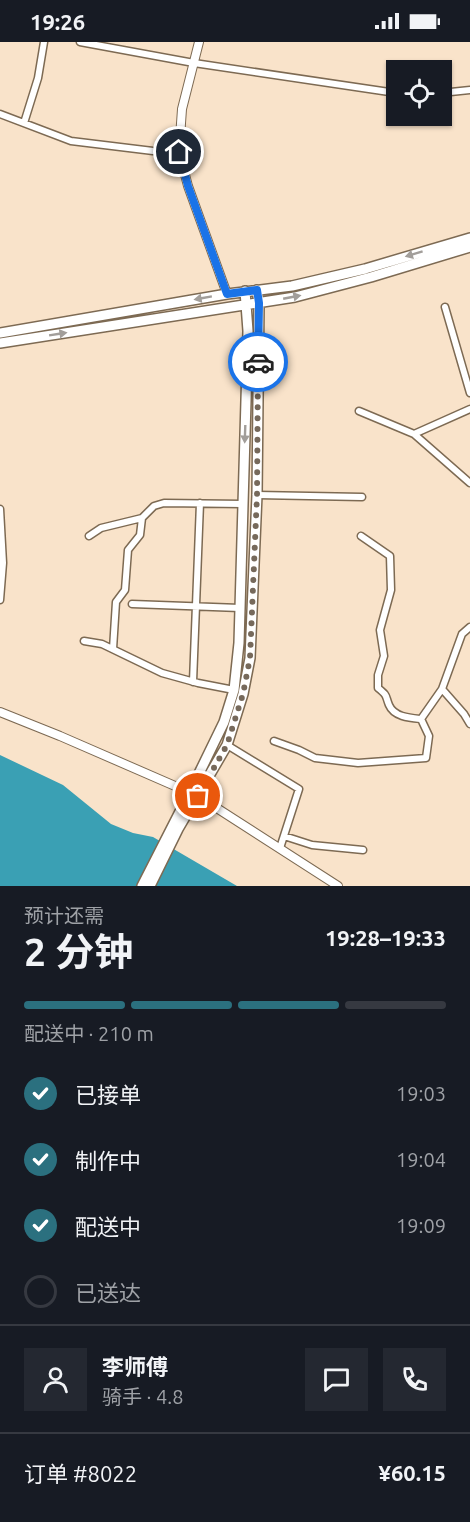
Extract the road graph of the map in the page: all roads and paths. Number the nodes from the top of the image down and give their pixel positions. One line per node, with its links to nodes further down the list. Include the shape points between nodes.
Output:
1 (44, 42): 9 (street)
2 (80, 42): 4 (street)
3 (199, 42): 4 (street)
4 (194, 63): 6 (street); 10 (street, via 182,109)
5 (470, 90): 7 (street)
6 (386, 92)
7 (452, 92)
8 (0, 114): 9 (street)
9 (24, 123): 10 (street, via 71,141)
10 (179, 152): 15 (street)
11 (470, 238): 13 (main road, one-way to 13, via 365,269)
12 (470, 247): 16 (main road, one-way to 12, via 371,277)
13 (257, 290): 14 (main road); 16 (main road)
14 (245, 291): 15 (main road); 17 (main road)
15 (227, 294): 19 (main road, one-way to 19)
16 (259, 303): 17 (main road); 26 (main road)
17 (246, 305): 20 (main road, one-way to 17); 29 (main road, one-way to 29)
18 (445, 307): 21 (street)
19 (0, 333)
20 (0, 343)
21 (470, 393)
22 (470, 409): 24 (street)
23 (359, 411): 24 (street)
24 (414, 434): 25 (street)
25 (470, 483)
26 (257, 495): 27 (street); 48 (main road, via 250,658)
27 (362, 497)
28 (200, 503): 29 (street); 31 (street, via 164,503 154,506); 36 (street)
29 (243, 504): 37 (main road)
30 (0, 509): 34 (street)
31 (142, 518): 32 (street, via 101,528); 40 (street, via 140,535 128,550 125,590 116,602)
32 (89, 536)
33 (361, 536): 45 (street, via 390,556 391,590 380,630 384,656 378,688 396,713)
34 (0, 600)
35 (132, 604): 36 (street)
36 (196, 606): 37 (street); 41 (street)
37 (240, 608): 43 (main road)
38 (470, 627): 42 (street, via 462,634)
39 (84, 641): 40 (street)
40 (113, 649): 41 (street, via 162,673)
41 (193, 682): 43 (street)
42 (442, 689): 45 (street); 46 (street)
43 (234, 690): 49 (main road)
44 (0, 712): 49 (street)
45 (421, 719): 47 (street, via 429,736 426,758 358,763 315,758)
46 (470, 724)
47 (273, 741)
48 (227, 745): 49 (main road); 51 (street, via 299,789)
49 (194, 794): 50 (main road); 52 (street)
50 (175, 827): 54 (main road); 55 (main road)
51 (284, 836): 52 (street); 53 (street, via 312,845)
52 (280, 848): 56 (street)
53 (363, 850)
54 (142, 886)
55 (150, 886)
56 (338, 886)

